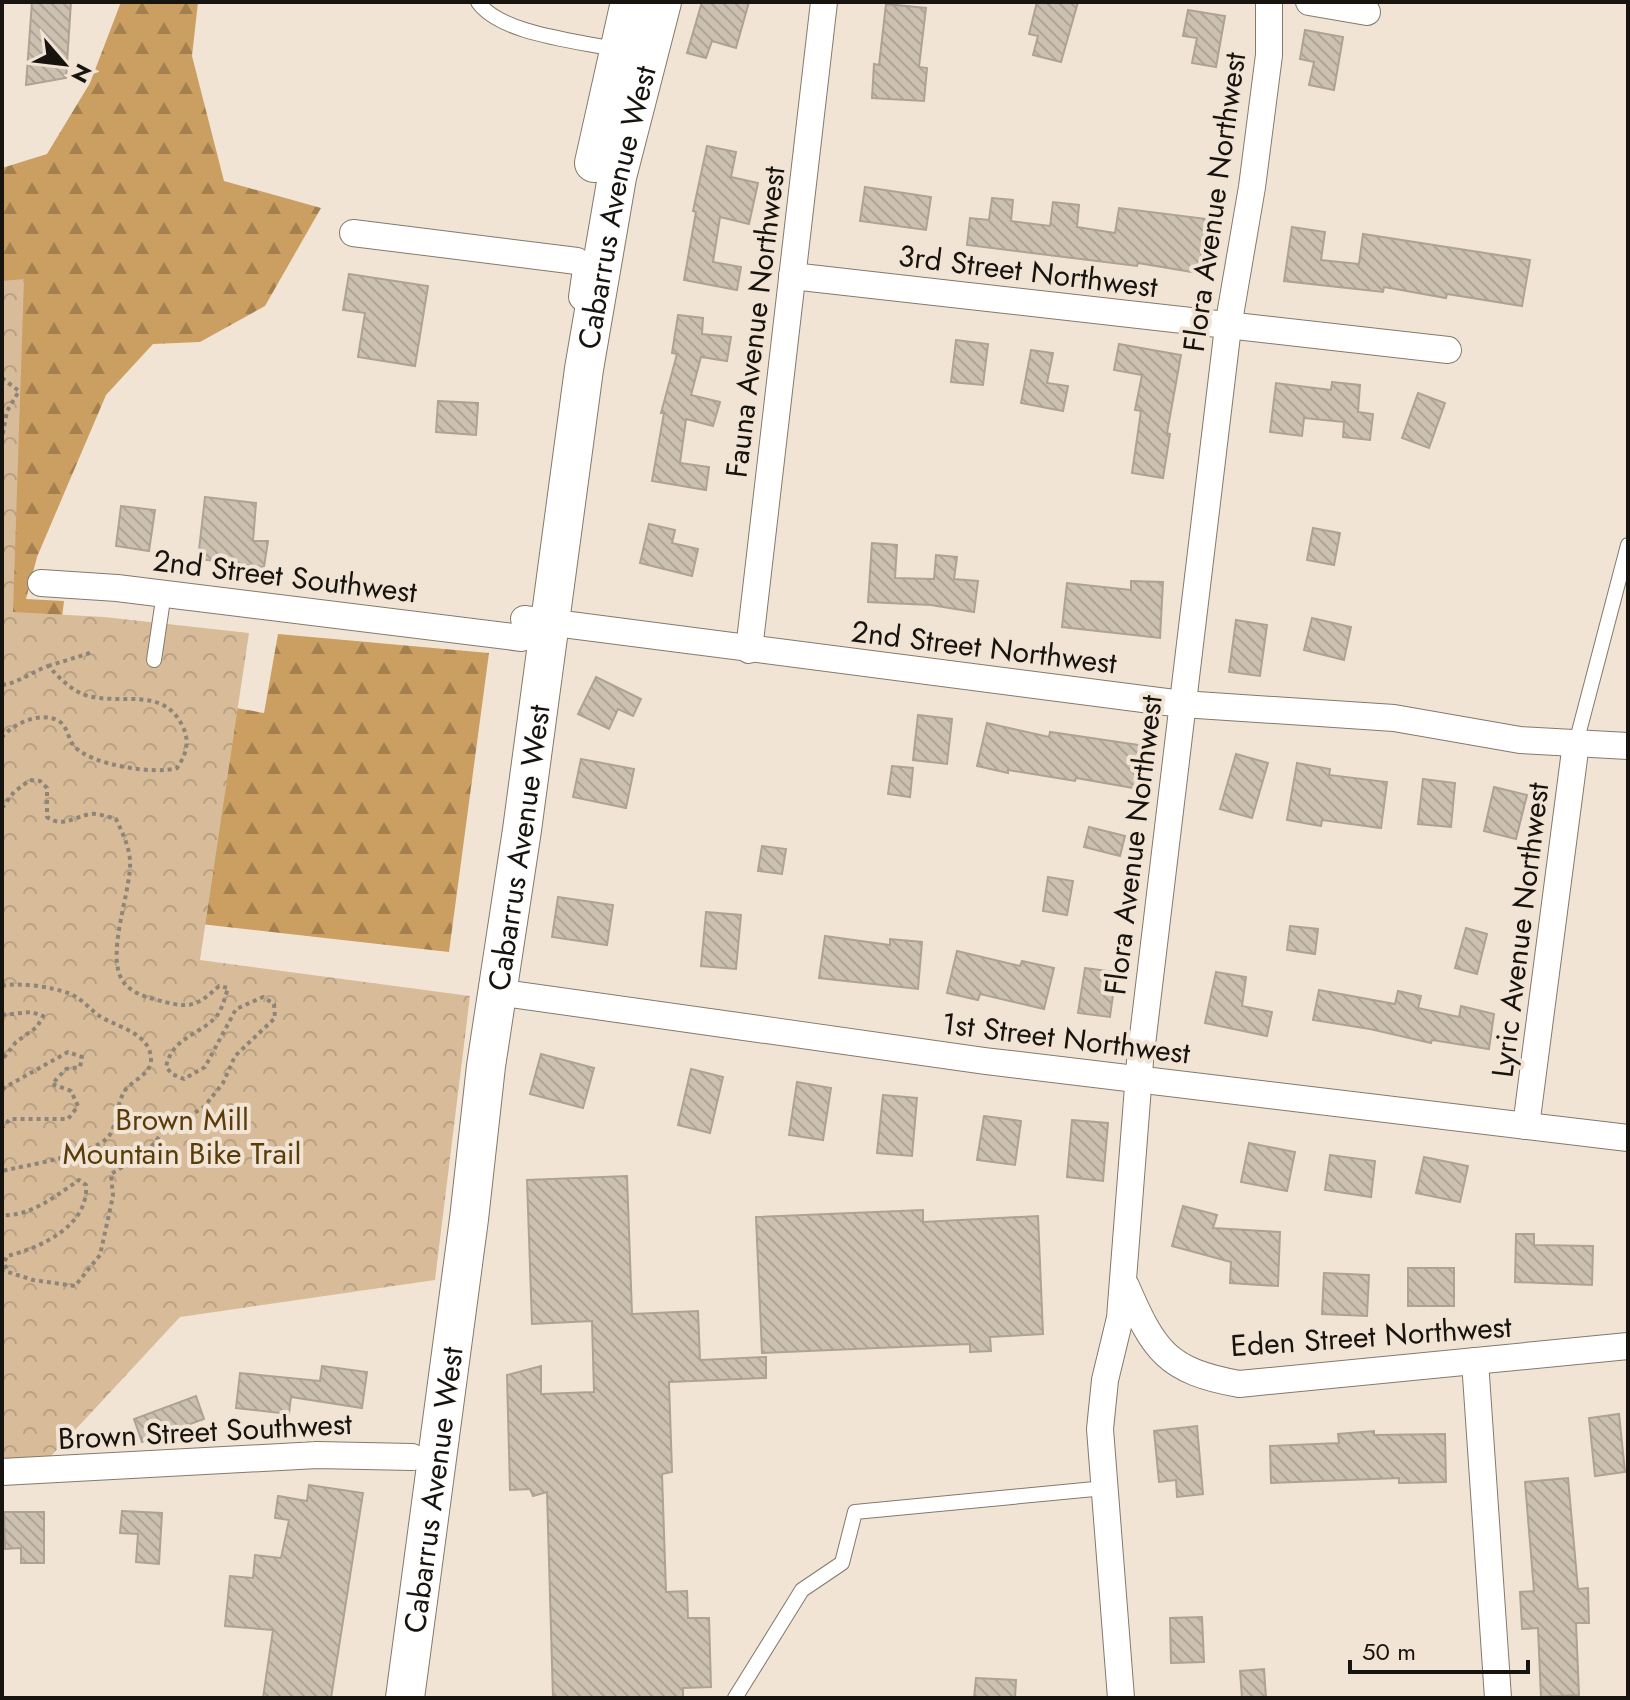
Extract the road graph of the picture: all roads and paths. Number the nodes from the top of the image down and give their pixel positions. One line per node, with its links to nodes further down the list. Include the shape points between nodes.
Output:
1 (478, 2): 8 (lane, via 500,21)
2 (630, 2): 8 (main road, Cabarrus Avenue West)
3 (662, 2): 14 (main road, Cabarrus Avenue West, via 614,189)
4 (824, 2): 11 (street, Fauna Avenue Northwest)
5 (1269, 2): 12 (street, Flora Avenue Northwest, via 1267,70)
6 (1309, 2): 7 (street)
7 (1367, 12)
8 (618, 50): 10 (main road, Cabarrus Avenue West)
9 (353, 233): 10 (street)
10 (575, 261): 14 (street, via 586,269 580,313); 20 (main road, Cabarrus Avenue West)
11 (792, 276): 12 (street, 3rd Street Northwest); 21 (street, Fauna Avenue Northwest)
12 (1228, 327): 13 (street, 3rd Street Northwest); 26 (street, Flora Avenue Northwest)
13 (1448, 350)
14 (584, 369): 20 (main road, Cabarrus Avenue West)
15 (2, 378): 16 (path, via 19,391 7,411)
16 (2, 438)
17 (1628, 545): 28 (lane)
18 (41, 583): 19 (street, 2nd Street Southwest)
19 (164, 593): 20 (street, 2nd Street Southwest); 23 (lane)
20 (532, 627): 21 (street, 2nd Street Northwest); 32 (main road, Cabarrus Avenue West); 47 (main road, Cabarrus Avenue West, via 460,1065)
21 (749, 650): 26 (street, 2nd Street Northwest)
22 (90, 653): 24 (path)
23 (154, 660)
24 (48, 666): 25 (path); 27 (path, via 69,687 88,696 157,700 178,717 187,735 186,755 177,768 166,772 101,761 75,748 59,722 38,716)
25 (2, 685)
26 (1182, 704): 28 (street, 2nd Street Northwest, via 1394,718 1520,740); 35 (street, Flora Avenue Northwest)
27 (2, 737)
28 (1576, 743): 29 (street, 2nd Street Northwest); 37 (street, Lyric Avenue Northwest)
29 (1628, 746)
30 (2, 808): 41 (path, via 30,780 47,788 47,817 54,822 92,814 116,819 130,860 115,967 126,986 184,1007 202,1002 219,986 228,988 216,1017 168,1055 166,1067 172,1074 184,1079 205,1067 236,1009 263,997 274,1004 275,1018 235,1056 204,1107 111,1174 113,1196 100,1255 75,1286 8,1272 4,1263 7,1256 48,1242 71,1222 82,1207 86,1185 79,1180 42,1205)
31 (2, 986): 40 (path, via 17,982 67,992 127,1029 145,1044 151,1060 148,1070 124,1091 110,1136 93,1147)
32 (497, 992): 35 (street, 1st Street Northwest); 51 (main road, Cabarrus Avenue West)
33 (2, 1015): 34 (path, via 43,1016)
34 (2, 1060)
35 (1138, 1079): 37 (street, 1st Street Northwest); 42 (street, Flora Avenue Northwest)
36 (2, 1089): 38 (path, via 68,1052 82,1057 80,1067 66,1069 52,1084 71,1091 78,1106 68,1119 10,1119)
37 (1526, 1126): 39 (street, 1st Street Northwest)
38 (2, 1128)
39 (1628, 1138)
40 (2, 1171)
41 (2, 1215)
42 (1123, 1279): 43 (street, Eden Street Northwest); 44 (street, Flora Avenue Northwest)
43 (1142, 1323): 44 (street, via 1126,1326); 46 (street, Eden Street Northwest, via 1170,1361 1202,1377 1239,1384)
44 (1117, 1336): 49 (street, Flora Avenue Northwest, via 1100,1429)
45 (1628, 1346): 46 (street, Eden Street Northwest)
46 (1475, 1361): 54 (street)
47 (412, 1457): 48 (street, Brown Street Southwest, via 317,1455); 50 (main road, Cabarrus Avenue West)
48 (2, 1472)
49 (1105, 1488): 52 (lane, via 855,1512 842,1563 802,1590); 53 (street, Flora Avenue Northwest)
50 (380, 1698)
51 (405, 1698)
52 (735, 1698)
53 (1121, 1698)
54 (1498, 1698)

